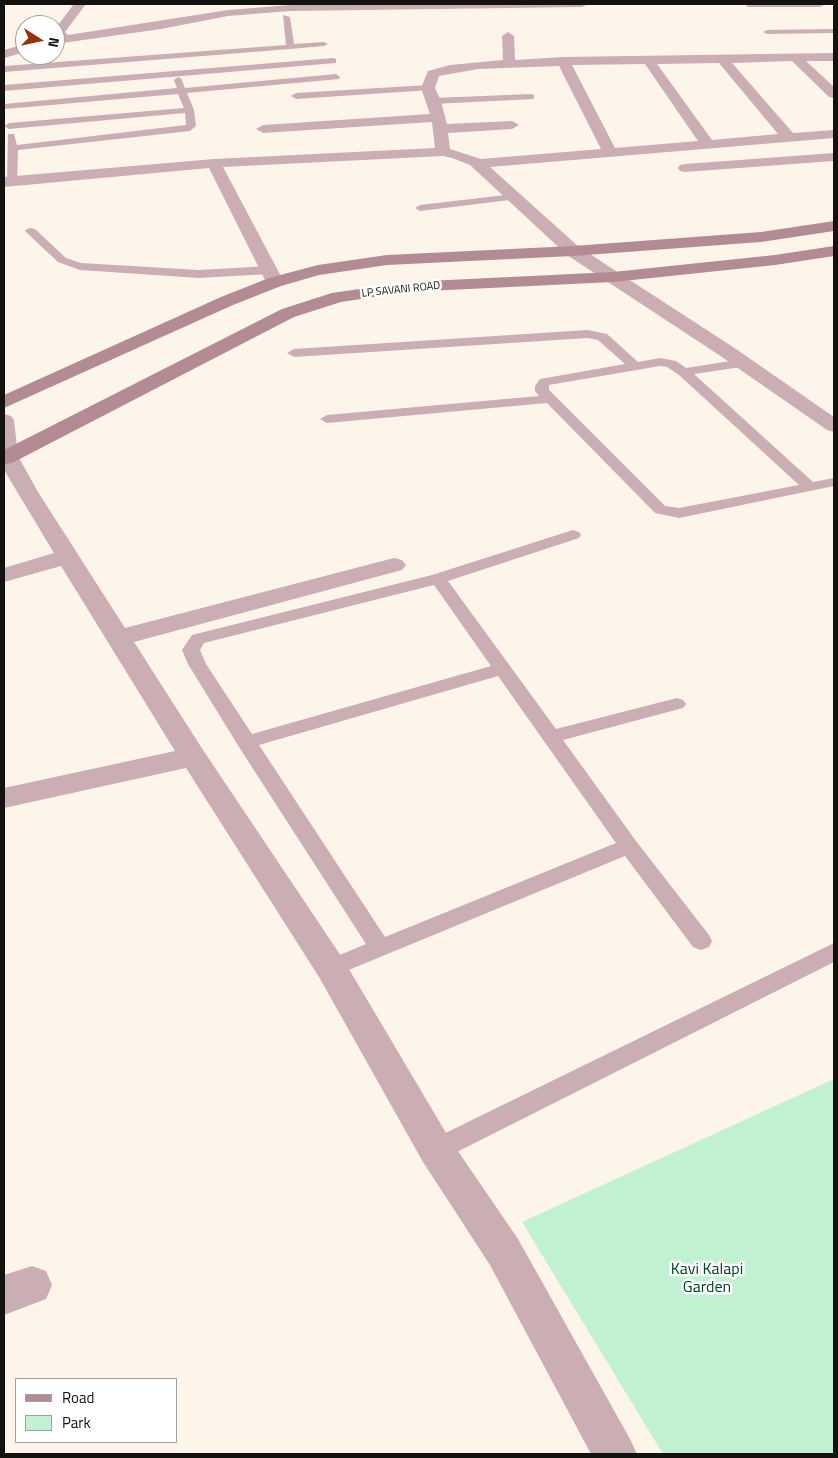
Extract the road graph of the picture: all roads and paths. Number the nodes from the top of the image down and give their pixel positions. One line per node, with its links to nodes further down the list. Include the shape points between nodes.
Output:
1 (80, 4): 10 (street)
2 (192, 4): 9 (street)
3 (549, 4): 4 (street); 9 (street, via 290,8 228,12)
4 (582, 4)
5 (750, 4): 6 (lane); 7 (lane)
6 (821, 6)
7 (755, 13)
8 (286, 17): 16 (lane)
9 (188, 21): 14 (street)
10 (65, 24)
11 (834, 31): 12 (lane)
12 (766, 32)
13 (508, 36): 24 (street)
14 (65, 38)
15 (324, 44): 16 (lane)
16 (290, 47): 17 (lane)
17 (169, 56): 25 (lane); 26 (lane)
18 (834, 57): 19 (street)
19 (795, 58): 20 (street); 31 (street)
20 (722, 59): 21 (street); 43 (street)
21 (648, 60): 23 (street); 44 (street)
22 (332, 61): 26 (lane)
23 (562, 62): 24 (street); 47 (street)
24 (509, 64): 29 (street, via 433,74)
25 (4, 69)
26 (176, 74): 28 (lane); 30 (lane)
27 (336, 77): 30 (lane)
28 (4, 88)
29 (428, 88): 32 (lane); 34 (street)
30 (182, 91): 35 (lane); 36 (lane)
31 (834, 94)
32 (296, 96)
33 (531, 97): 34 (lane)
34 (434, 101): 37 (street)
35 (4, 104): 39 (lane)
36 (189, 110): 39 (lane); 45 (lane, via 191,126 187,130)
37 (439, 124): 38 (street); 40 (street); 46 (street)
38 (512, 125)
39 (9, 126): 45 (lane)
40 (263, 128)
41 (834, 134): 42 (street)
42 (808, 136): 43 (street); 48 (street)
43 (789, 138): 44 (street)
44 (707, 143): 47 (street)
45 (13, 148): 52 (lane)
46 (443, 152): 49 (street); 50 (street)
47 (610, 153): 50 (street)
48 (834, 157): 51 (street)
49 (214, 163): 52 (street); 59 (street)
50 (478, 164): 53 (street)
51 (685, 168)
52 (8, 181)
53 (514, 197): 54 (lane); 58 (street)
54 (420, 208)
55 (834, 226): 58 (main road, via 761,237)
56 (30, 231): 59 (lane, via 62,260 80,266)
57 (834, 251): 60 (main road, LP SAVANI ROAD)
58 (573, 252): 59 (main road, via 387,260); 60 (street)
59 (272, 276): 66 (main road, via 227,301)
60 (613, 277): 62 (street); 70 (main road, LP SAVANI ROAD, via 407,288 338,297 288,312)
61 (294, 353): 63 (lane, via 588,334 602,337)
62 (743, 363): 64 (lane); 69 (street)
63 (636, 367): 64 (lane, via 665,362); 65 (lane, via 546,382 542,391)
64 (684, 372): 72 (lane)
65 (550, 399): 68 (lane); 72 (lane, via 660,510 679,513)
66 (4, 402)
67 (4, 420): 70 (street)
68 (327, 420)
69 (834, 426)
70 (5, 457): 74 (street)
71 (834, 482): 72 (lane)
72 (809, 486)
73 (572, 535): 77 (lane)
74 (67, 557): 76 (street); 78 (street)
75 (394, 565): 78 (street)
76 (4, 575)
77 (438, 579): 79 (lane); 82 (lane, via 198,639 191,650 197,664)
78 (118, 638): 83 (street)
79 (502, 669): 81 (lane); 82 (lane)
80 (677, 704): 81 (lane)
81 (551, 737): 85 (lane)
82 (246, 742): 87 (lane)
83 (193, 757): 84 (street); 89 (street)
84 (4, 798)
85 (630, 846): 86 (lane); 87 (lane)
86 (701, 941)
87 (380, 948): 89 (lane)
88 (834, 952): 90 (lane)
89 (331, 968): 90 (street)
90 (436, 1150): 91 (street, via 504,1252)
91 (615, 1454)

